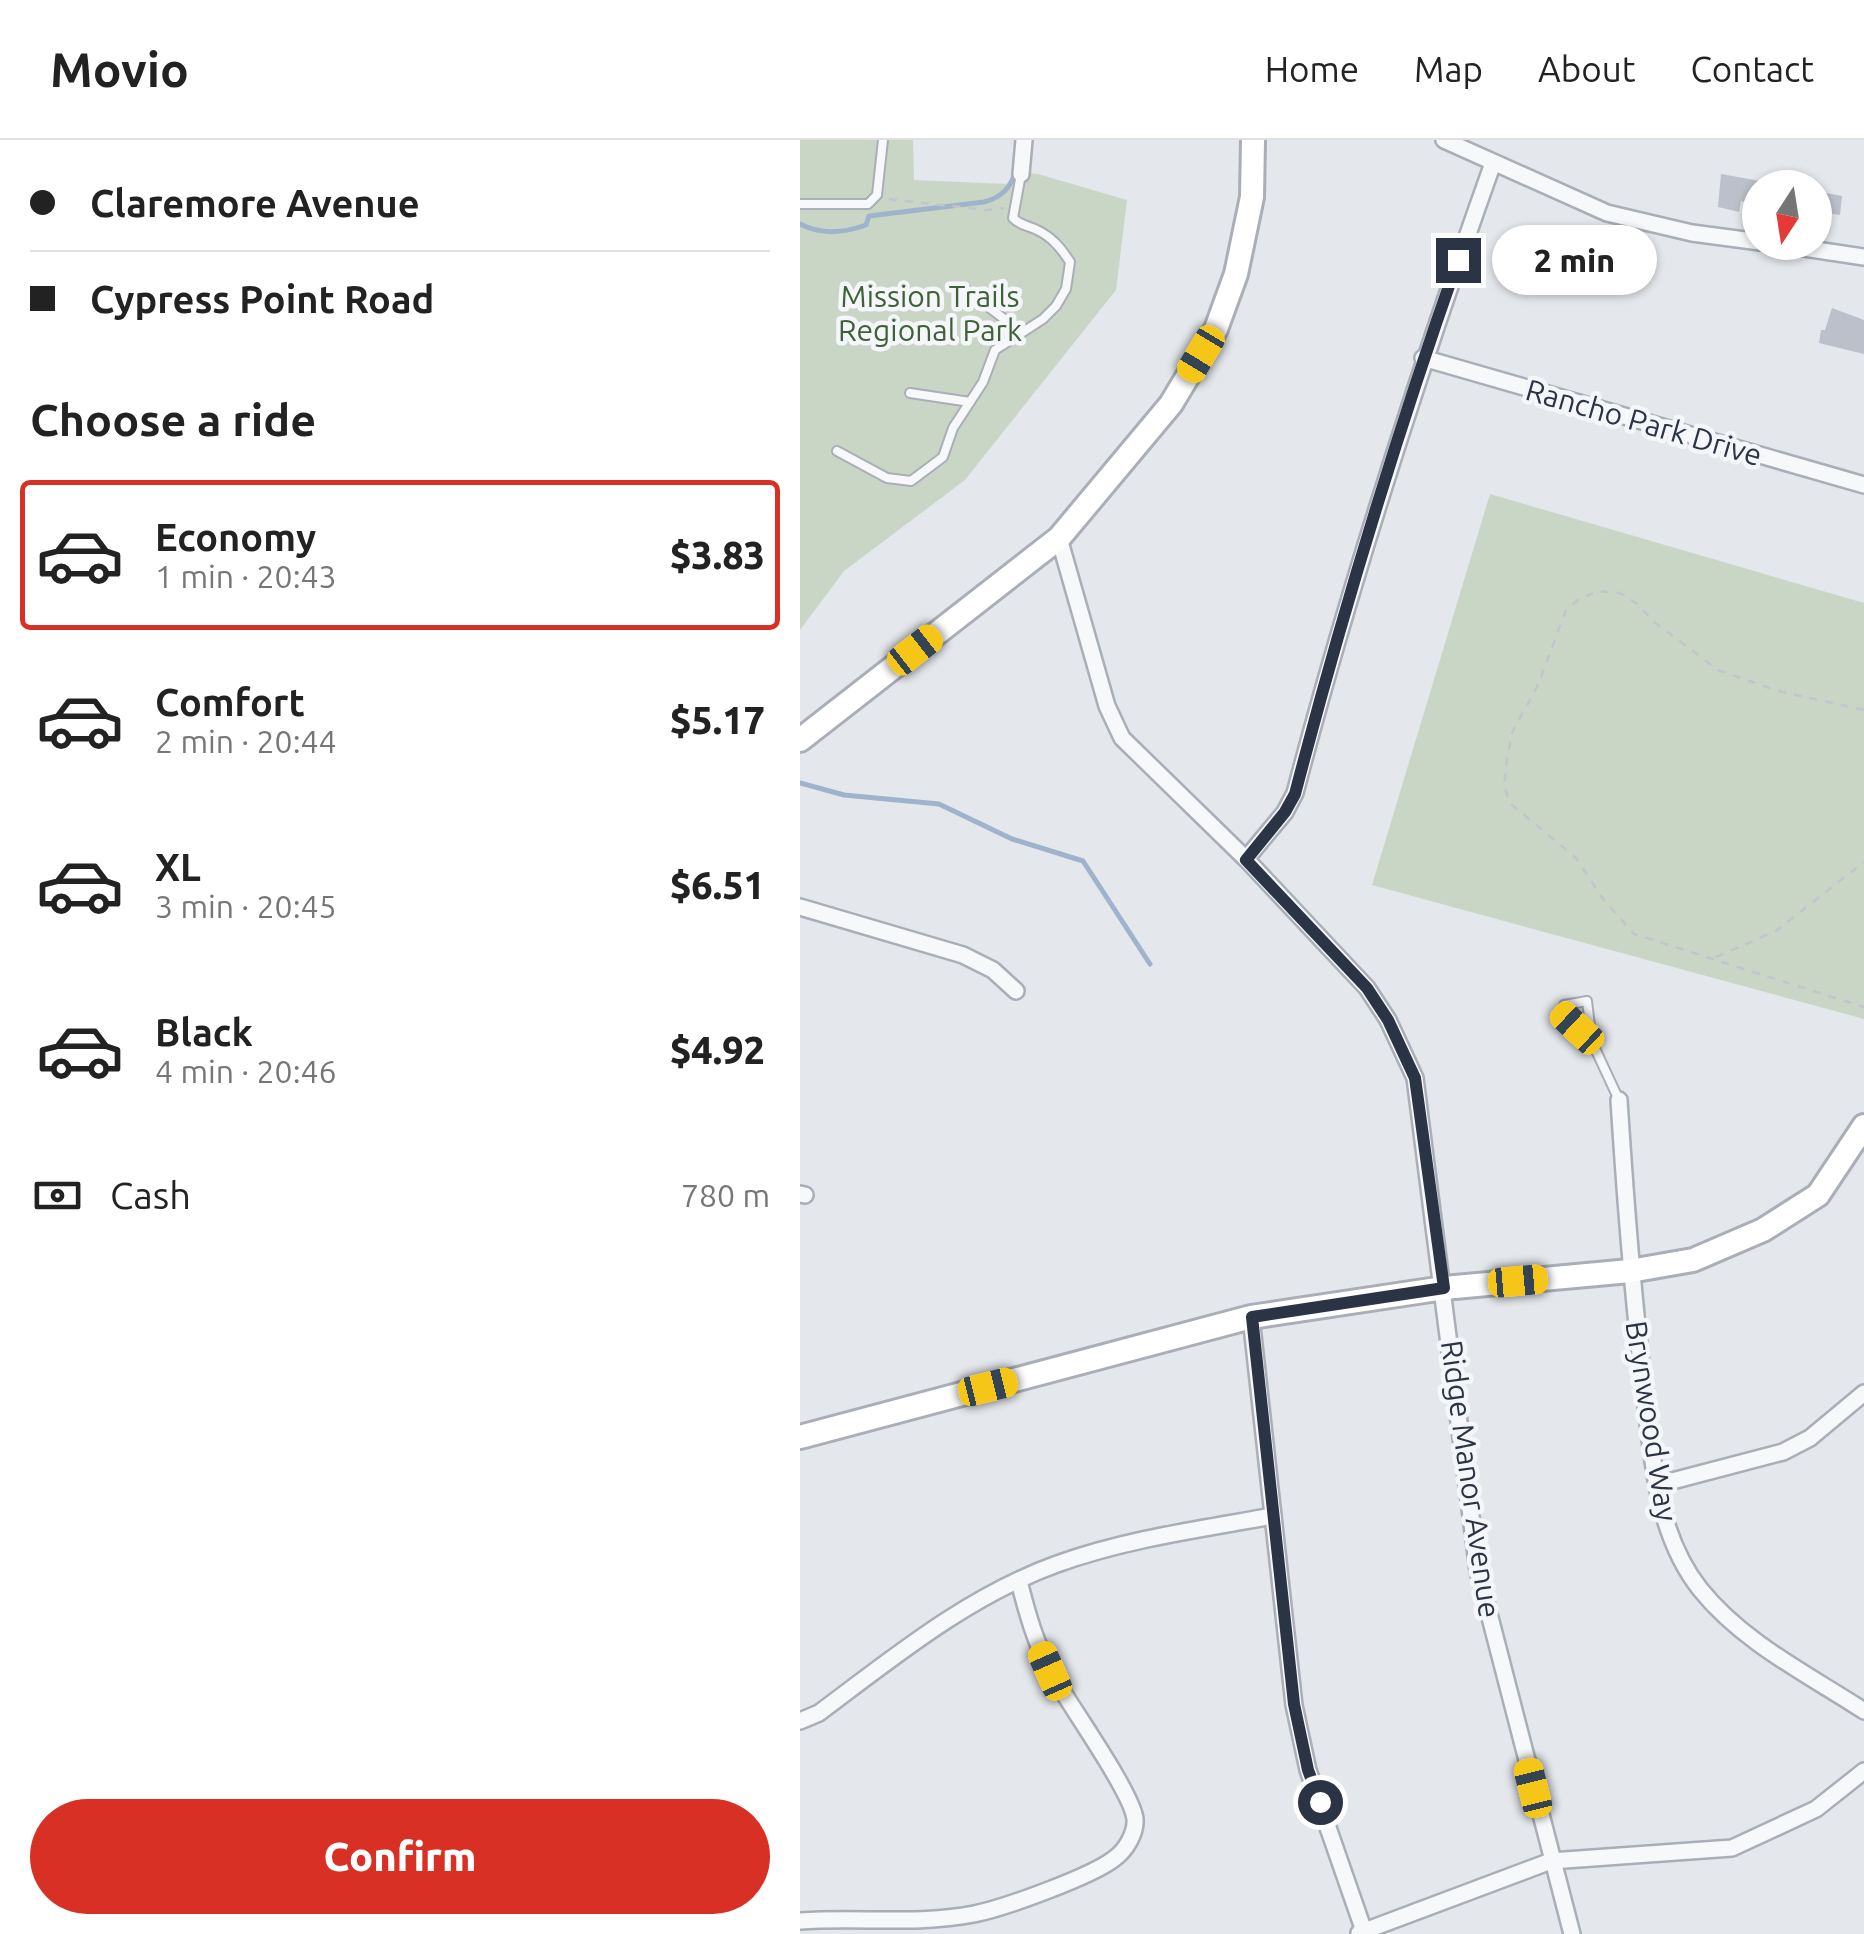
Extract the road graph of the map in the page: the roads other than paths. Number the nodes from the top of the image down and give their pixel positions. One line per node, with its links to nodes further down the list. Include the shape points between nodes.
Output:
1 (882, 140): 7 (lane, via 876,195 868,204)
2 (1024, 140): 6 (street)
3 (1253, 140): 18 (street, via 1252,198 1216,329 1171,404)
4 (1444, 140): 5 (street)
5 (1493, 163): 8 (street, via 1607,213); 13 (street)
6 (1021, 174): 12 (lane, via 1012,214 1058,243 1070,262 1056,306)
7 (800, 204)
8 (1742, 239)
9 (1832, 252): 10 (street)
10 (1864, 257)
11 (965, 289): 12 (lane)
12 (1020, 332): 15 (lane, via 995,350)
13 (1423, 358): 17 (street, Rancho Park Drive); 20 (street, via 1295,794)
14 (910, 393): 15 (lane)
15 (970, 402): 16 (lane, via 943,457 911,480 887,478)
16 (837, 451)
17 (1864, 485)
18 (1059, 538): 19 (street); 20 (street, Ridge Manor Avenue, via 1122,738)
19 (800, 740)
20 (1246, 860): 27 (street, Ridge Manor Avenue, via 1367,988 1415,1078)
21 (800, 907): 22 (street, via 963,955)
22 (1016, 991)
23 (1592, 1042): 23 (lane, via 1587,1001 1564,1005 1562,1014); 24 (lane)
24 (1619, 1100): 26 (street, Brynwood Way)
25 (1864, 1126): 26 (street, via 1818,1195 1763,1230 1692,1260)
26 (1630, 1271): 27 (street); 31 (street, Brynwood Way)
27 (1444, 1288): 28 (street); 37 (street, Ridge Manor Avenue, via 1478,1572)
28 (1252, 1317): 30 (street); 32 (street)
29 (1864, 1393): 31 (street, via 1783,1452)
30 (800, 1437)
31 (1657, 1485): 34 (street, Brynwood Way, via 1670,1535 1699,1588 1758,1642)
32 (1273, 1516): 33 (street, via 1149,1539); 39 (street, via 1308,1770)
33 (1018, 1581): 35 (street, via 938,1624); 38 (street, via 1050,1671 1135,1818 1130,1842 1114,1860 975,1914)
34 (1864, 1711)
35 (800, 1721)
36 (1864, 1772): 37 (street, via 1816,1809 1732,1848)
37 (1552, 1861): 39 (street); 40 (street, Ridge Manor Avenue)
38 (800, 1921)
39 (1362, 1933)
40 (1572, 1934)

